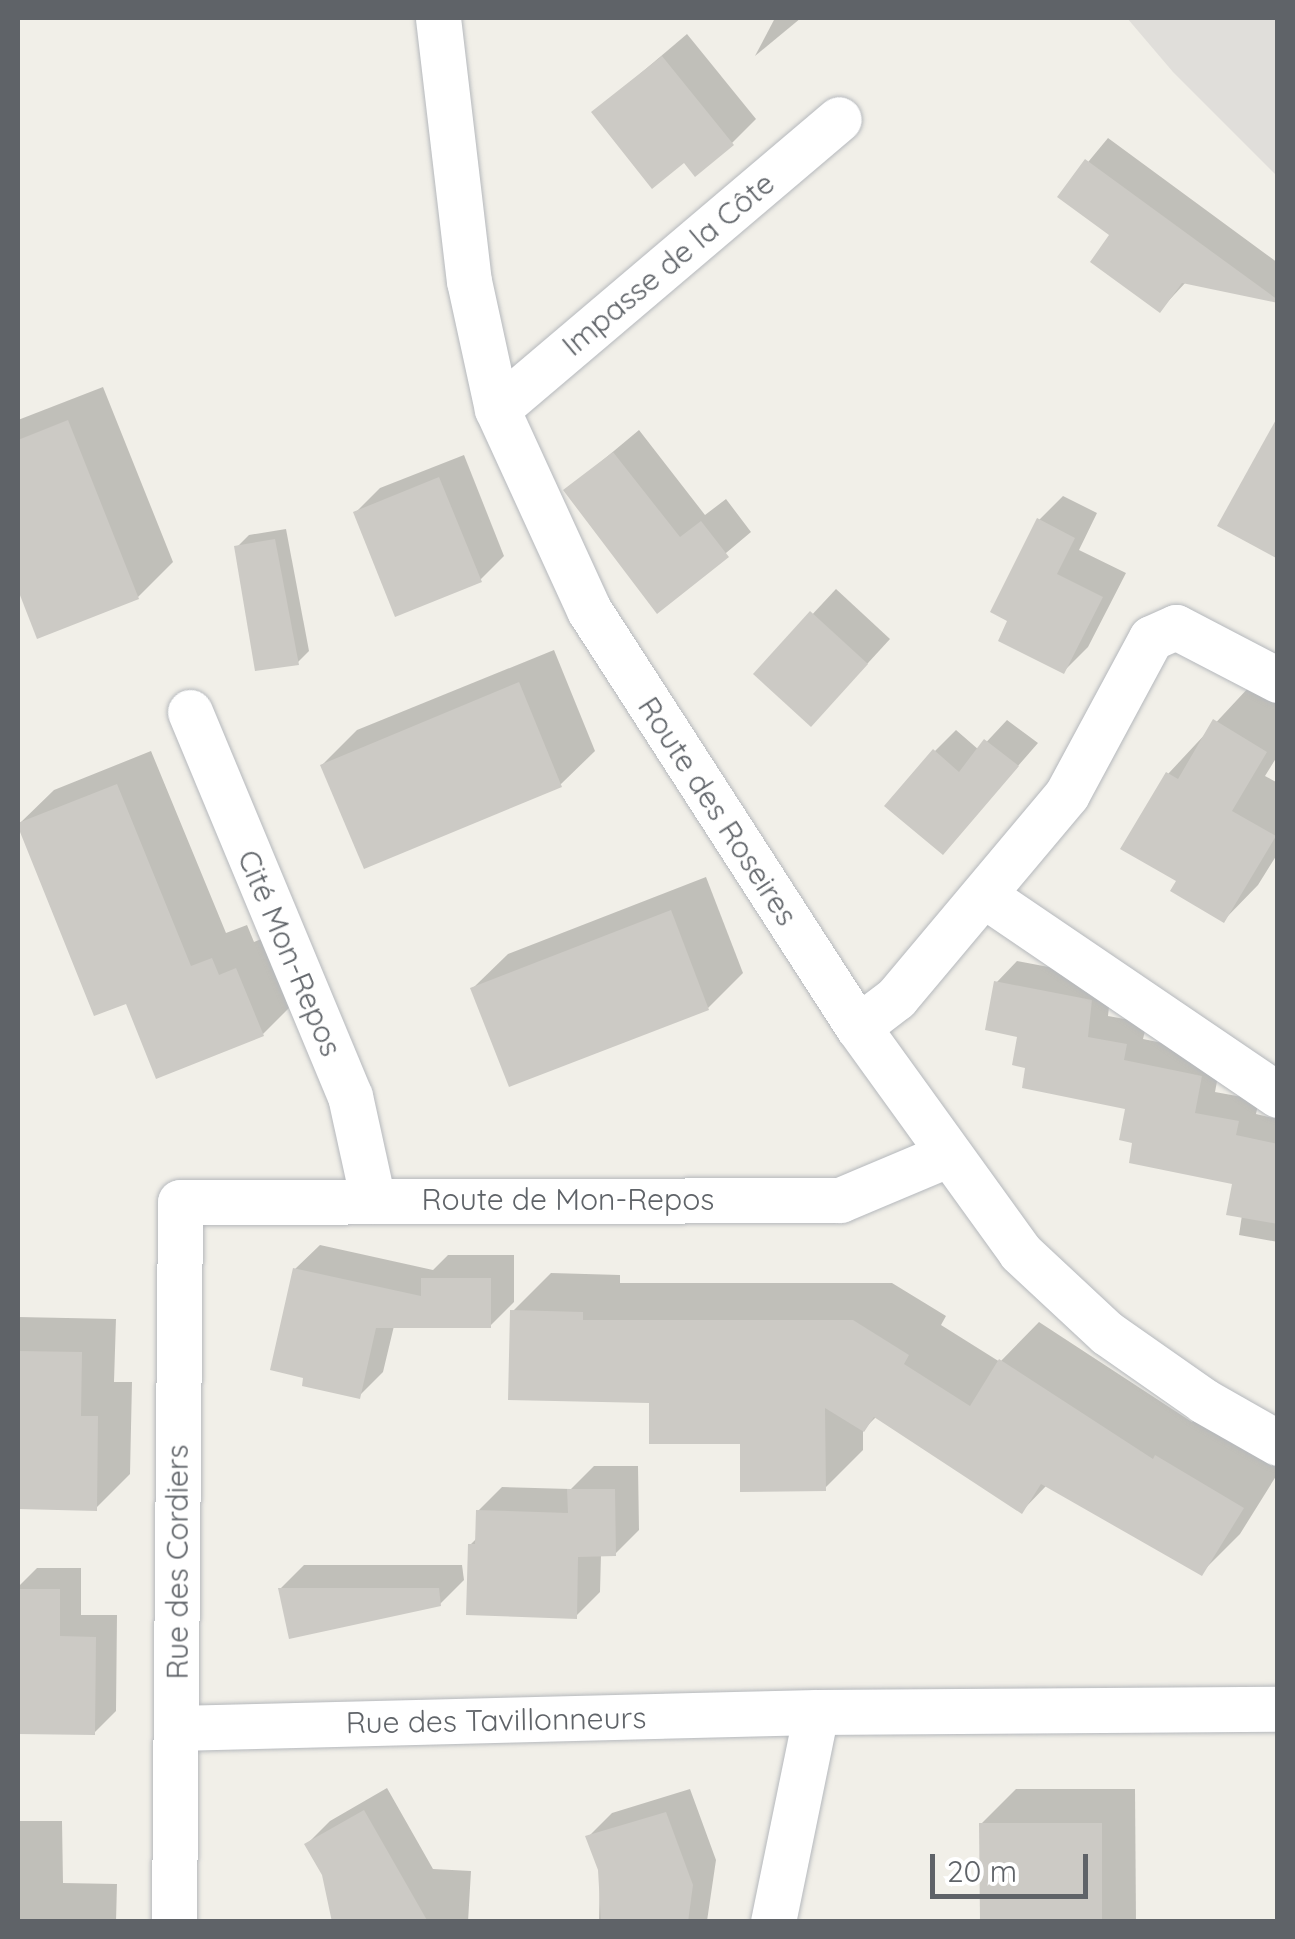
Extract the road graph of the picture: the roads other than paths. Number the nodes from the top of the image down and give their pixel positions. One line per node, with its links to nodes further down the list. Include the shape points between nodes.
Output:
1 (438, 18): 3 (street, Route des Roseires, via 466,261)
2 (838, 119): 3 (street, Impasse de la Côte)
3 (497, 409): 7 (street, Route des Roseires, via 589,610)
4 (1278, 680): 6 (street, via 1176,627 1151,638 1067,794)
5 (190, 712): 10 (street, Cité Mon-Repos, via 350,1096)
6 (986, 896): 7 (street, via 896,998); 8 (street)
7 (858, 1027): 9 (street, Route des Roseires)
8 (1278, 1095)
9 (947, 1155): 10 (street, Route de Mon-Repos, via 840,1200); 12 (street, Route des Roseires, via 1020,1252 1107,1333 1204,1402)
10 (372, 1201): 11 (street, Route de Mon-Repos)
11 (180, 1202): 15 (street, Rue des Cordiers)
12 (1278, 1443)
13 (1278, 1709): 14 (street, Rue des Tavillonneurs)
14 (816, 1712): 15 (street, Rue des Tavillonneurs); 17 (street)
15 (176, 1728): 16 (street, Rue des Cordiers)
16 (174, 1922)
17 (773, 1922)

